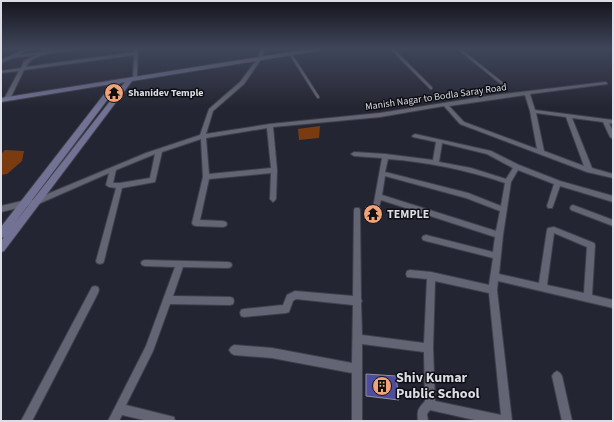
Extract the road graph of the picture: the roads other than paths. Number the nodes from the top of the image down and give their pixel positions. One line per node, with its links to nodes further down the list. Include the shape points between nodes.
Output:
1 (29, 69): 8 (street)
2 (135, 69): 10 (street)
3 (178, 69): 10 (main road)
4 (251, 69): 24 (street, via 242,83 211,110)
5 (300, 69): 17 (lane)
6 (412, 69): 14 (lane)
7 (484, 69): 13 (lane)
8 (21, 70): 9 (street); 16 (street)
9 (1, 72)
10 (134, 77): 11 (main road); 16 (main road); 47 (main road)
11 (118, 81): 16 (main road); 46 (main road)
12 (604, 83): 15 (street, Manish Nagar to Bodla Saray Road)
13 (504, 85)
14 (431, 88)
15 (527, 93): 18 (street, Manish Nagar to Bodla Saray Road); 19 (street)
16 (5, 97)
17 (318, 97)
18 (446, 105): 23 (street, Manish Nagar to Bodla Saray Road, via 380,115); 29 (street, via 462,123)
19 (533, 111): 20 (street); 29 (street)
20 (568, 116): 21 (street); 36 (street)
21 (605, 121): 22 (street); 26 (street)
22 (613, 122)
23 (270, 126): 24 (street, Manish Nagar to Bodla Saray Road); 35 (street)
24 (204, 134): 28 (street, Manish Nagar to Bodla Saray Road); 39 (street)
25 (415, 136): 27 (street)
26 (613, 137)
27 (441, 141): 32 (street); 33 (street, via 496,154)
28 (159, 151): 34 (street, Manish Nagar to Bodla Saray Road); 42 (street, via 153,180)
29 (541, 152): 36 (street)
30 (354, 154): 31 (street)
31 (384, 156): 32 (street); 37 (street)
32 (436, 163): 40 (street, via 483,173)
33 (517, 167): 40 (street); 41 (street)
34 (114, 168): 42 (street, via 109,185); 47 (street, Manish Nagar to Bodla Saray Road)
35 (274, 170): 39 (street); 44 (street)
36 (589, 170): 38 (street)
37 (382, 173): 43 (street); 53 (street, via 468,196)
38 (613, 176)
39 (206, 177): 55 (street, via 196,223)
40 (508, 182): 53 (street)
41 (558, 183): 45 (street); 48 (street)
42 (119, 186): 61 (street)
43 (378, 196): 49 (street); 57 (street)
44 (273, 200)
45 (613, 200)
46 (26, 203): 47 (street); 51 (street); 56 (main road)
47 (34, 203): 59 (main road)
48 (550, 206)
49 (376, 208)
50 (573, 208): 54 (street)
51 (1, 209)
52 (357, 210): 74 (street)
53 (504, 210): 57 (street)
54 (613, 223)
55 (223, 224)
56 (1, 234)
57 (499, 235): 60 (street)
58 (426, 238): 60 (street)
59 (1, 248)
60 (497, 256): 67 (street)
61 (100, 261)
62 (145, 263): 63 (street)
63 (180, 265): 64 (street); 72 (street)
64 (228, 265)
65 (410, 274): 66 (street)
66 (431, 276): 70 (street); 78 (street)
67 (494, 277): 68 (street); 70 (street)
68 (543, 288): 71 (street); 71 (street, via 552,229 591,245)
69 (95, 290): 84 (street)
70 (493, 290): 90 (street)
71 (588, 298): 75 (street)
72 (169, 300): 73 (street); 83 (street, via 150,348)
73 (230, 301)
74 (358, 301): 76 (street, via 295,295 290,298 286,310); 77 (street)
75 (613, 304)
76 (244, 313)
77 (358, 339): 78 (street); 80 (street)
78 (428, 348): 82 (street)
79 (234, 350): 80 (street, via 272,353)
80 (357, 369): 87 (street)
81 (557, 376): 91 (street)
82 (430, 405): 88 (street, via 422,412); 89 (street)
83 (120, 409): 85 (street); 86 (street)
84 (26, 421)
85 (113, 421)
86 (170, 421)
87 (358, 421)
88 (423, 421)
89 (503, 421)
90 (507, 421)
91 (567, 421)

